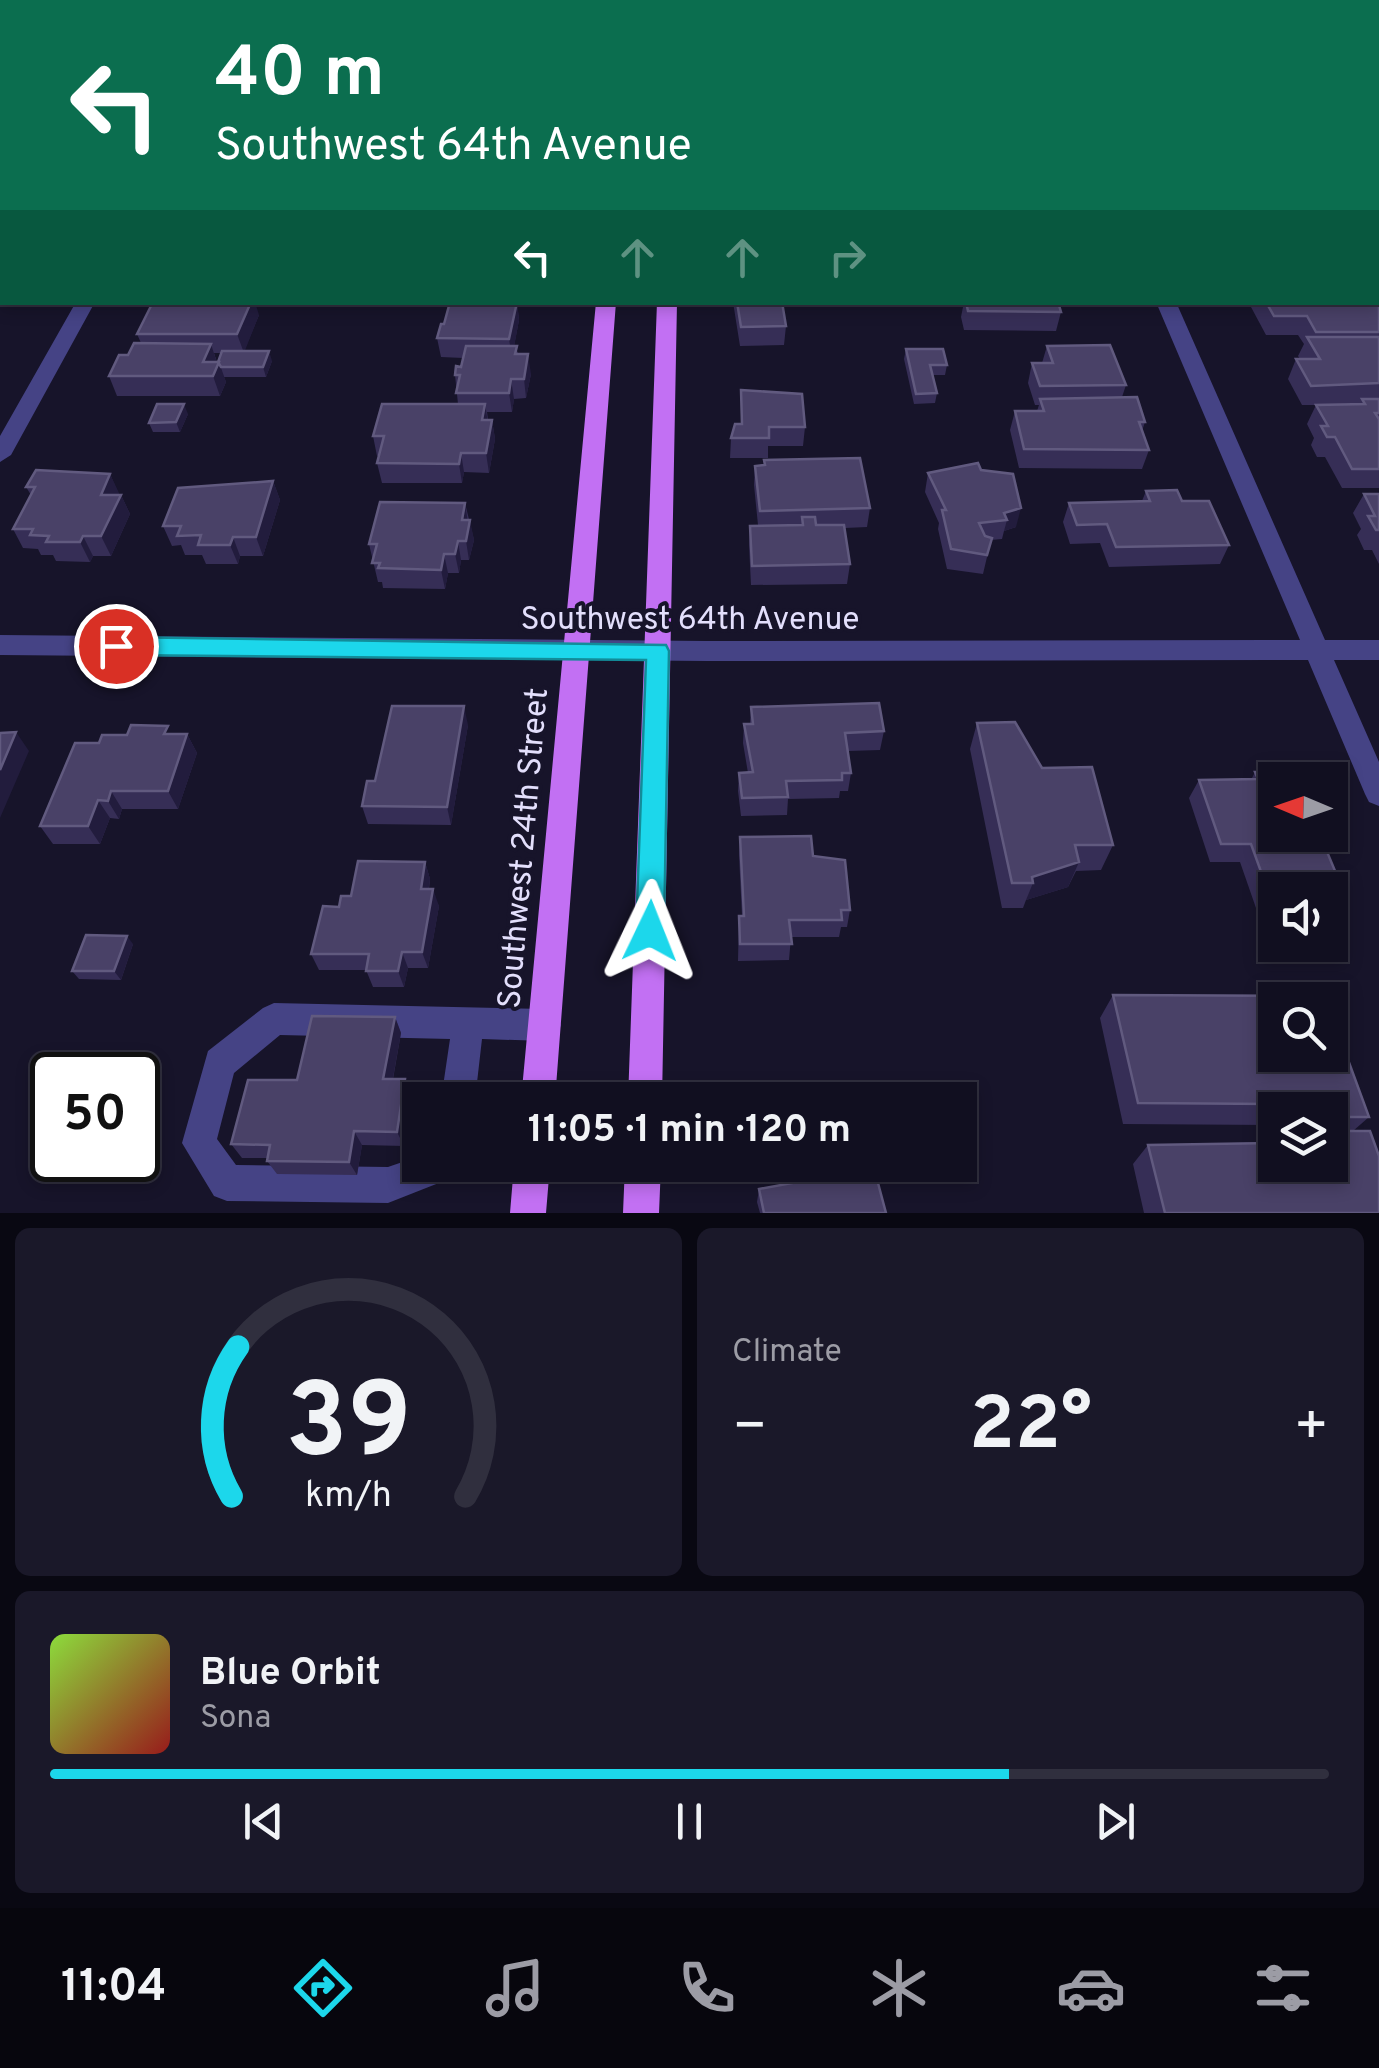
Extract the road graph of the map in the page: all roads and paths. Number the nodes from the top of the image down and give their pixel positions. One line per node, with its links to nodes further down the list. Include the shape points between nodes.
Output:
1 (84, 305): 5 (street)
2 (606, 305): 7 (main road, Southwest 24th Street)
3 (667, 305): 10 (main road)
4 (1167, 305): 8 (street)
5 (0, 455)
6 (0, 645): 7 (street, Southwest 64th Avenue)
7 (576, 650): 10 (street, Southwest 64th Avenue); 13 (main road, Southwest 24th Street)
8 (1317, 650): 9 (street, Southwest 64th Avenue); 10 (street, Southwest 64th Avenue); 11 (street)
9 (1379, 650)
10 (658, 651): 16 (main road)
11 (1379, 794)
12 (468, 1024): 13 (street); 14 (street); 17 (street, via 274,1020 220,1063 199,1143 227,1184 388,1186)
13 (545, 1025): 15 (main road, Southwest 24th Street)
14 (460, 1082)
15 (540, 1082)
16 (646, 1082)
17 (402, 1181)
18 (531, 1182): 20 (main road)
19 (643, 1182): 21 (main road)
20 (528, 1213)
21 (642, 1213)

